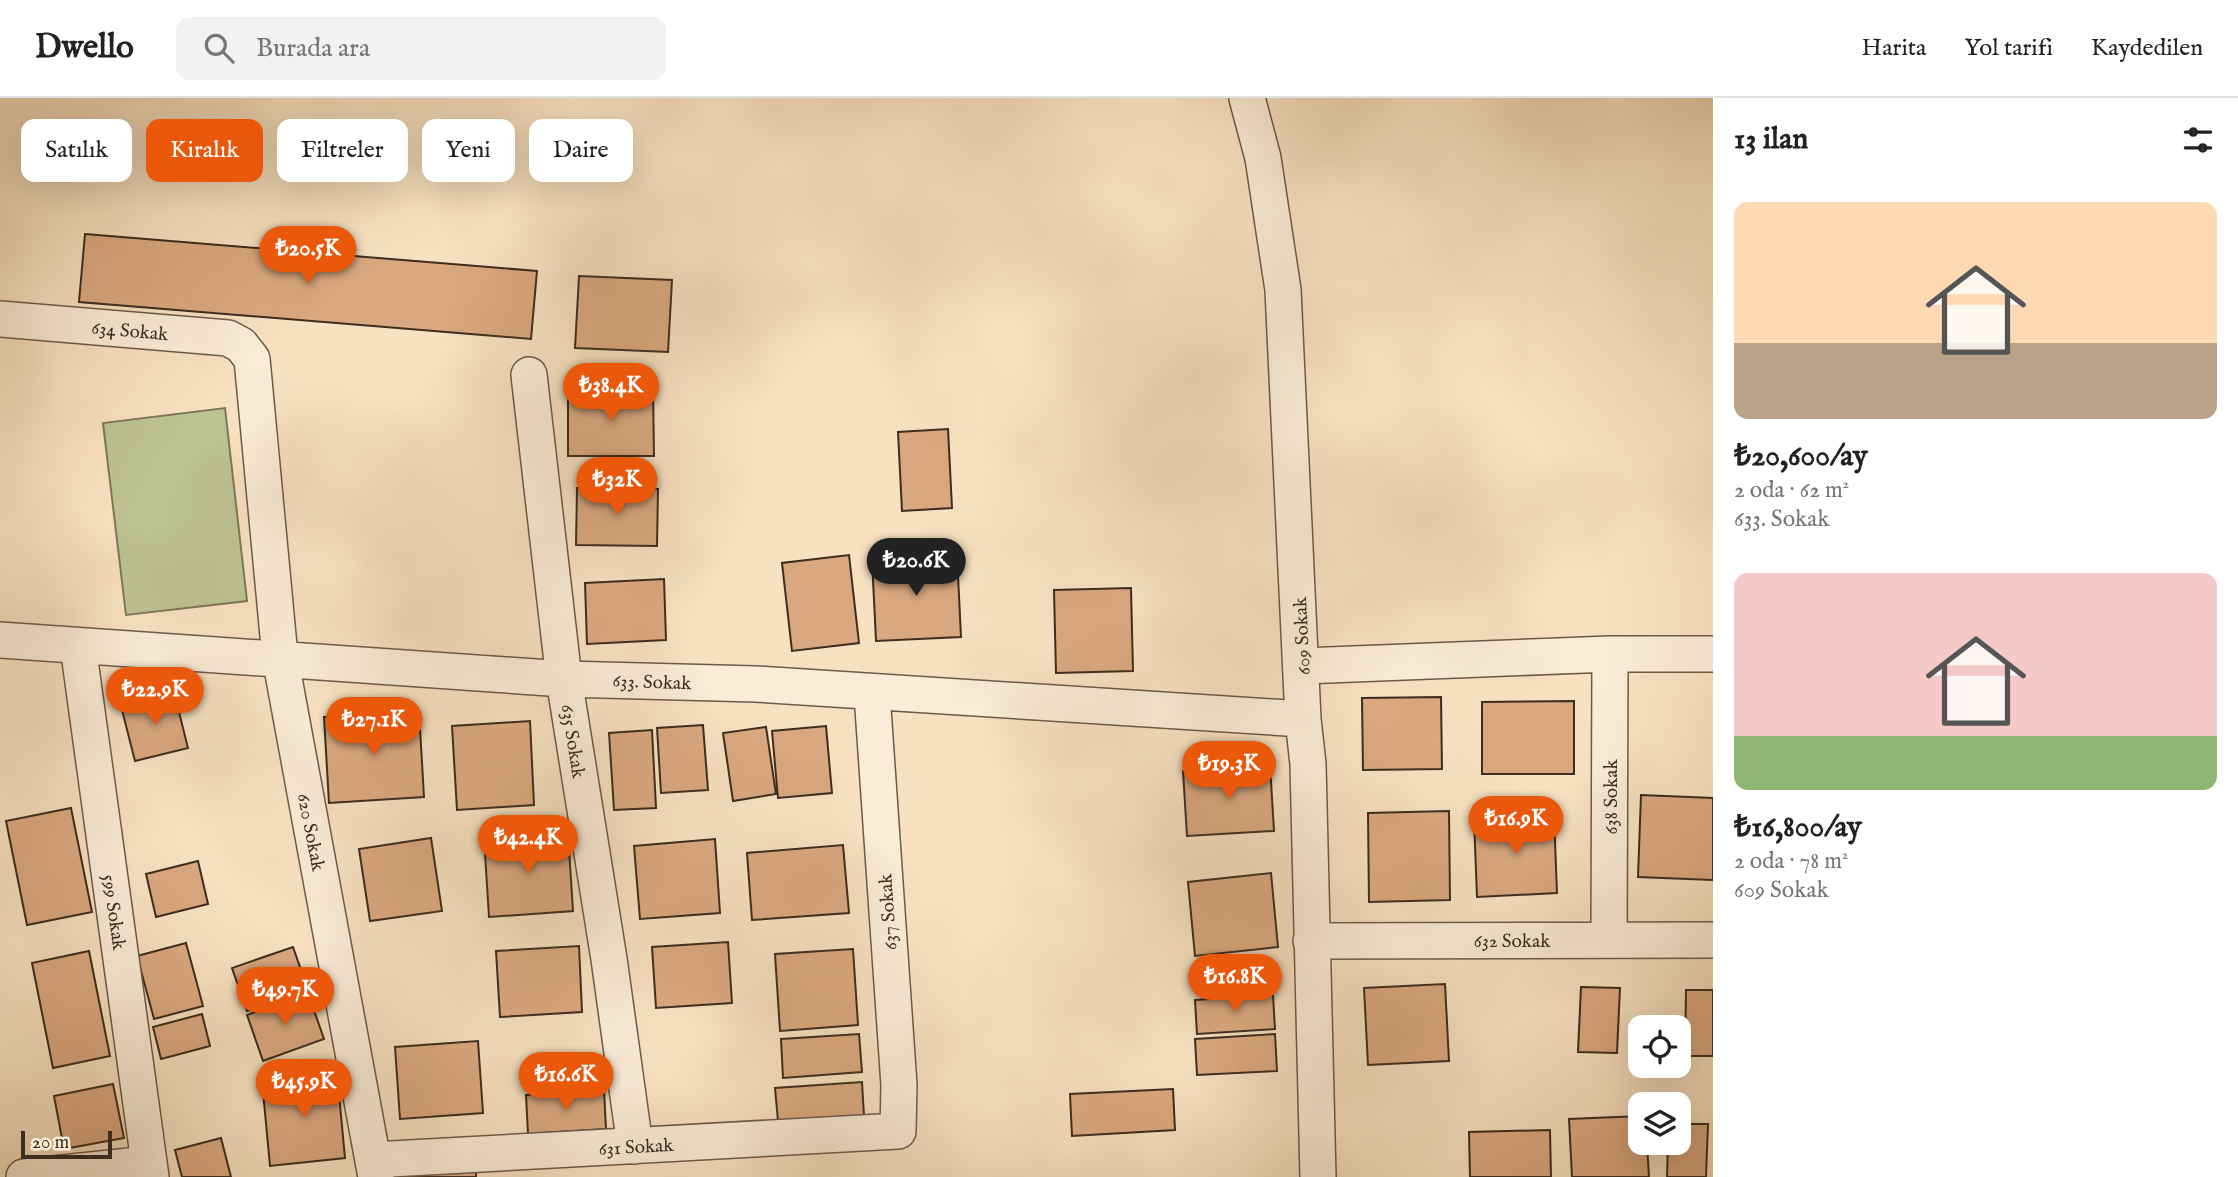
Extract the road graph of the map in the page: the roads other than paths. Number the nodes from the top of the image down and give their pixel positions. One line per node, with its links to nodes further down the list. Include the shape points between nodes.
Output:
1 (1247, 98): 10 (street, 609 Sokak, via 1263,158 1283,290)
2 (0, 319): 3 (street, 634 Sokak, via 228,338)
3 (252, 359): 9 (street, 620 Sokak)
4 (529, 375): 11 (street, 635 Sokak)
5 (0, 640): 6 (street, 633. Sokak)
6 (78, 646): 9 (street, 633. Sokak); 20 (street, 599 Sokak)
7 (1610, 654): 8 (street); 10 (street); 14 (street, 638 Sokak)
8 (1713, 654)
9 (280, 657): 11 (street, 633. Sokak); 19 (street, 620 Sokak)
10 (1303, 666): 13 (street, 609 Sokak)
11 (564, 679): 12 (street, 633. Sokak, via 756,684); 18 (street, 635 Sokak)
12 (872, 694): 13 (street, 633. Sokak); 17 (street, 637 Sokak)
13 (1303, 719): 16 (street, 609 Sokak)
14 (1609, 939): 15 (street, 632 Sokak); 16 (street, 632 Sokak)
15 (1713, 940)
16 (1311, 941): 22 (street, 609 Sokak)
17 (898, 1131): 18 (street, 631 Sokak)
18 (635, 1146): 19 (street, 631 Sokak)
19 (374, 1169)
20 (150, 1170): 21 (street)
21 (24, 1177)
22 (1318, 1177)

